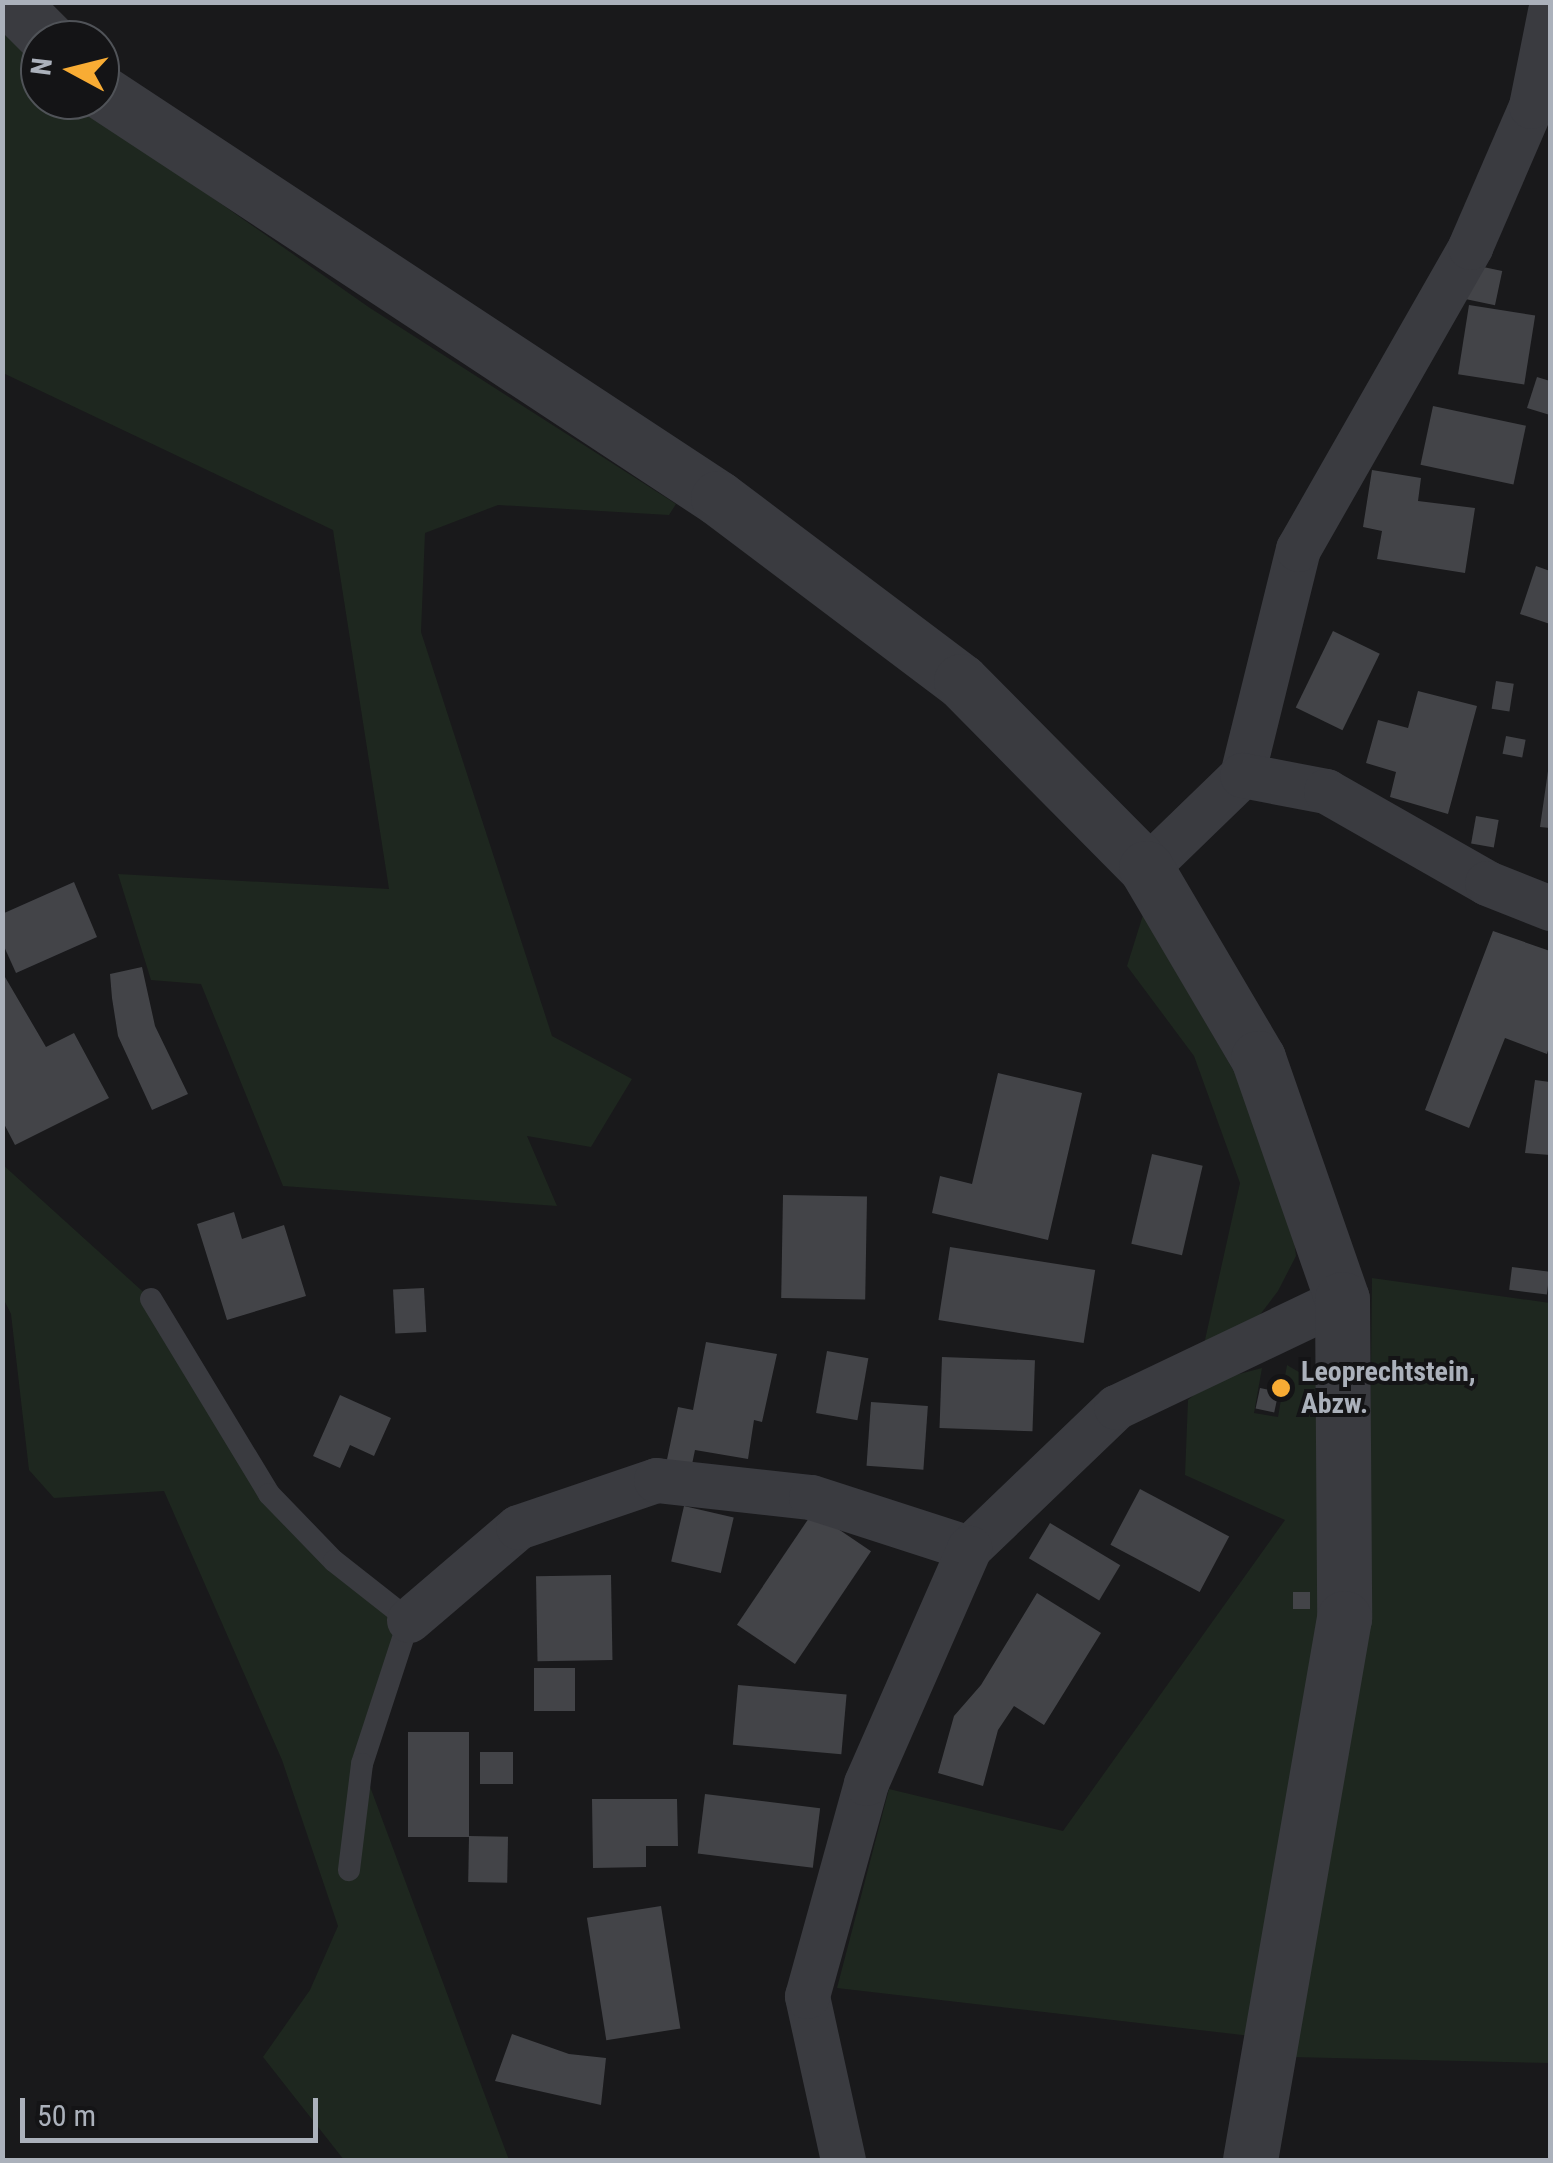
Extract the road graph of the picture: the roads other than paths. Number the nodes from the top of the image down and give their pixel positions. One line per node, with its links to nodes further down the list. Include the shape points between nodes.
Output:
1 (10, 2): 3 (street)
2 (1550, 10): 5 (street, via 1531,106 1470,247 1298,549)
3 (28, 20)
4 (120, 104): 6 (street, via 733,509 962,681)
5 (1242, 776): 6 (street); 7 (street, via 1326,792 1487,883)
6 (1146, 868): 9 (street, via 1258,1058)
7 (1550, 908)
8 (151, 1299): 11 (lane, via 269,1494 334,1561)
9 (1342, 1299): 10 (street, via 1116,1407); 14 (street, via 1344,1618)
10 (968, 1548): 11 (street, via 811,1497 656,1480 518,1527); 13 (street, via 866,1783 807,1996)
11 (409, 1620): 12 (lane, via 362,1764)
12 (349, 1870)
13 (843, 2160)
14 (1250, 2160)

